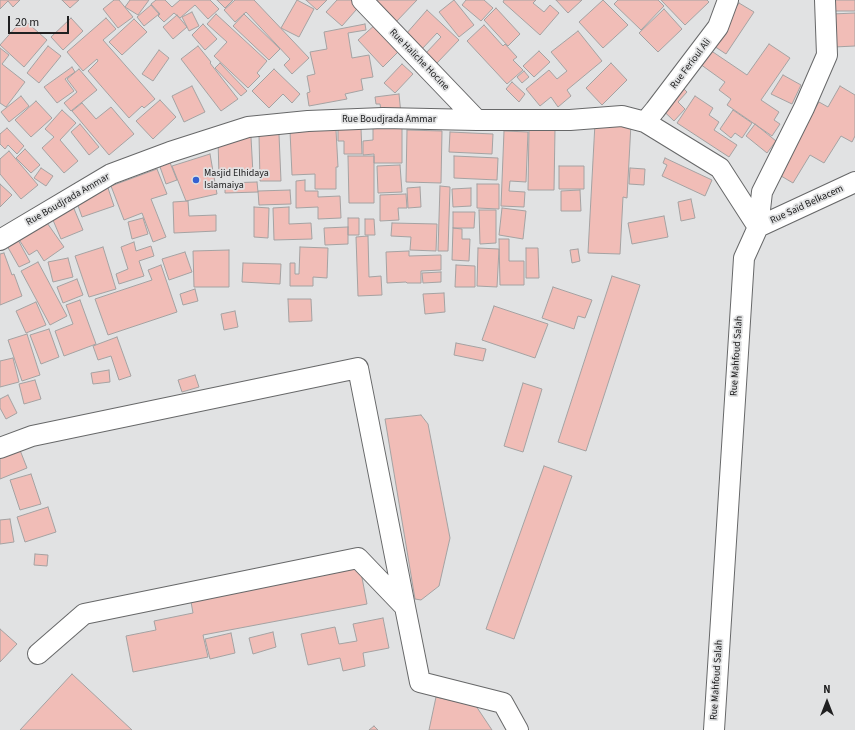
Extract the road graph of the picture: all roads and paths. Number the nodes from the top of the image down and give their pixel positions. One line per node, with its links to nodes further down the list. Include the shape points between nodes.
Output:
1 (362, 0): 4 (street, Rue Haliche Hocine)
2 (728, 0): 5 (street, Rue Ferioul Ali, via 718,27)
3 (825, 0): 7 (street, Rue Mahfoud Salah, via 828,55 762,192)
4 (477, 120): 5 (street, Rue Boudjrada Ammar, via 570,120 622,116); 8 (street, Rue Boudjrada Ammar, via 383,118 248,127 111,174)
5 (645, 122): 7 (street, Rue Boudjrada Ammar, via 720,168)
6 (855, 182): 7 (street, Rue Saïd Belkacem)
7 (758, 227): 13 (street, Rue Mahfoud Salah, via 744,258)
8 (0, 240)
9 (0, 448): 10 (street, via 32,436 358,368)
10 (404, 607): 11 (street, via 358,558 84,614); 12 (street, via 420,682 503,703)
11 (38, 654)
12 (518, 730)
13 (714, 730)

